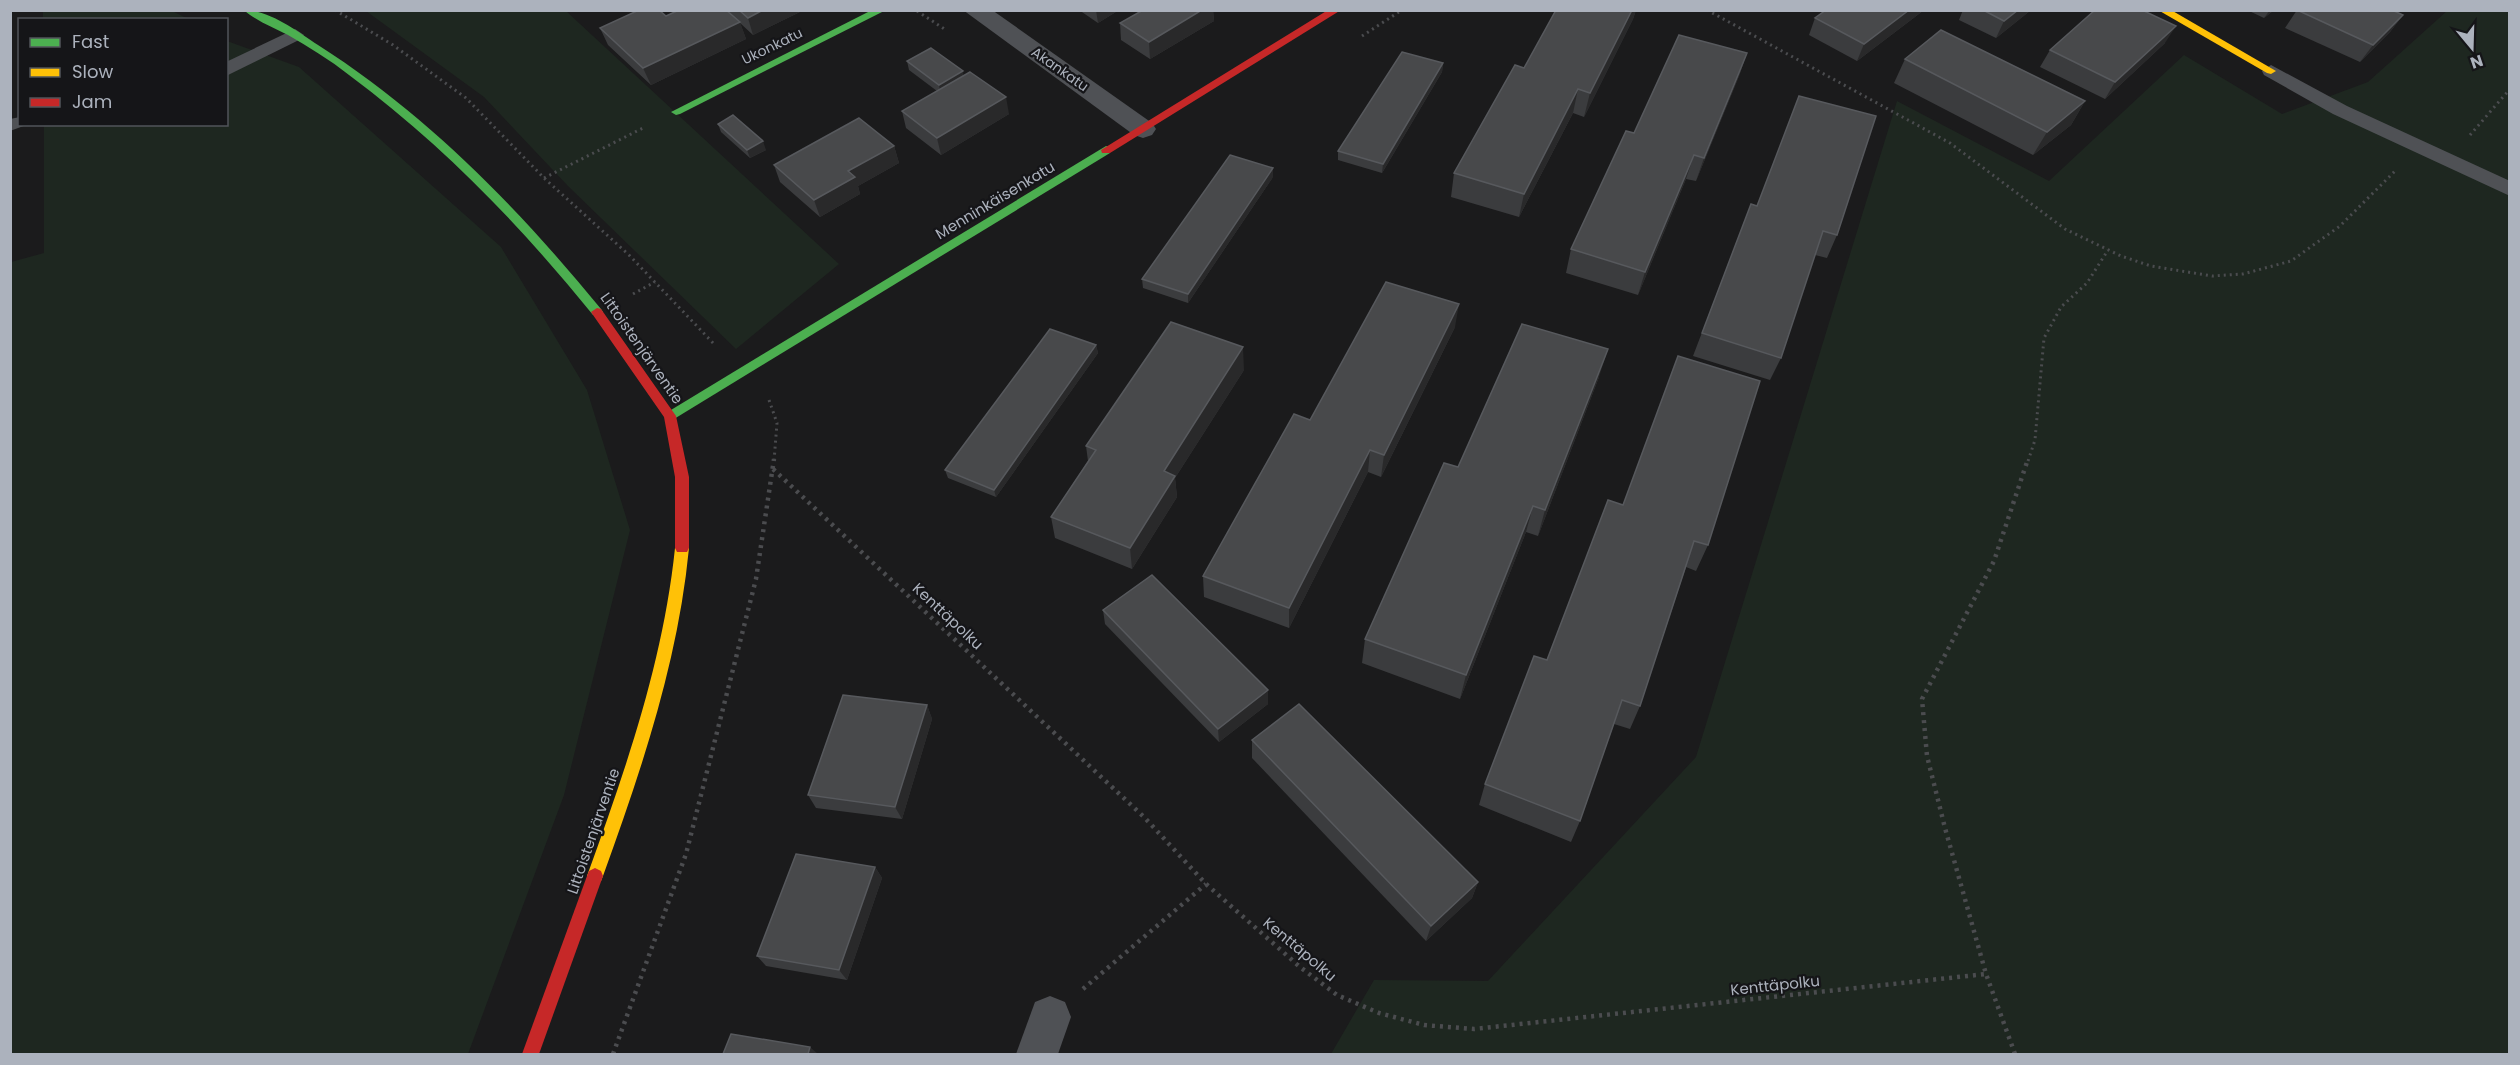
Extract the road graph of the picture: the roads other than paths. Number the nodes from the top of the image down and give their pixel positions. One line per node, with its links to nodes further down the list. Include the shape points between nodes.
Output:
1 (249, 10): 6 (street, Littoistenjärventie)
2 (881, 10): 9 (street, Ukonkatu)
3 (975, 10): 10 (street, Akankatu)
4 (1336, 10): 10 (street, Menninkäisenkatu)
5 (2163, 10): 8 (street)
6 (295, 35): 7 (lane); 12 (street, Littoistenjärventie, via 356,72 419,122 543,244 607,324)
7 (228, 69)
8 (2271, 71): 11 (lane, via 2340,110)
9 (676, 112)
10 (1143, 129): 12 (street, Menninkäisenkatu)
11 (2510, 189)
12 (670, 416): 14 (street, Littoistenjärventie, via 682,477 684,514 672,624 645,731)
13 (1050, 1017): 15 (street)
14 (530, 1054)
15 (1037, 1054)

